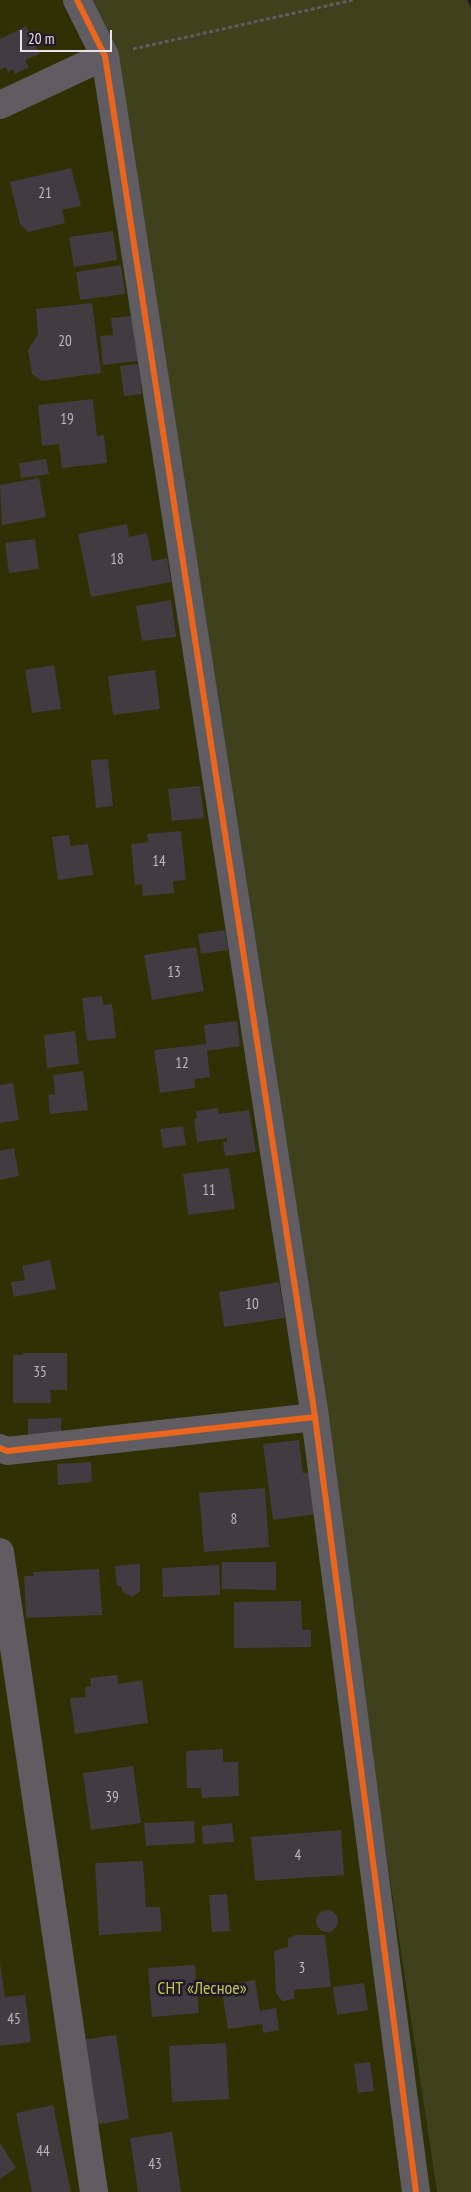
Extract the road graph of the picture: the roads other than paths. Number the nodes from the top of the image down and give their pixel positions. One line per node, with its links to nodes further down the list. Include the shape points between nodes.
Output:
1 (77, 0): 2 (street)
2 (105, 56): 3 (street); 4 (street)
3 (0, 105)
4 (315, 1417): 5 (street, via 7,1451); 8 (street)
5 (0, 1448)
6 (0, 1552): 7 (street)
7 (94, 2192)
8 (416, 2192)

